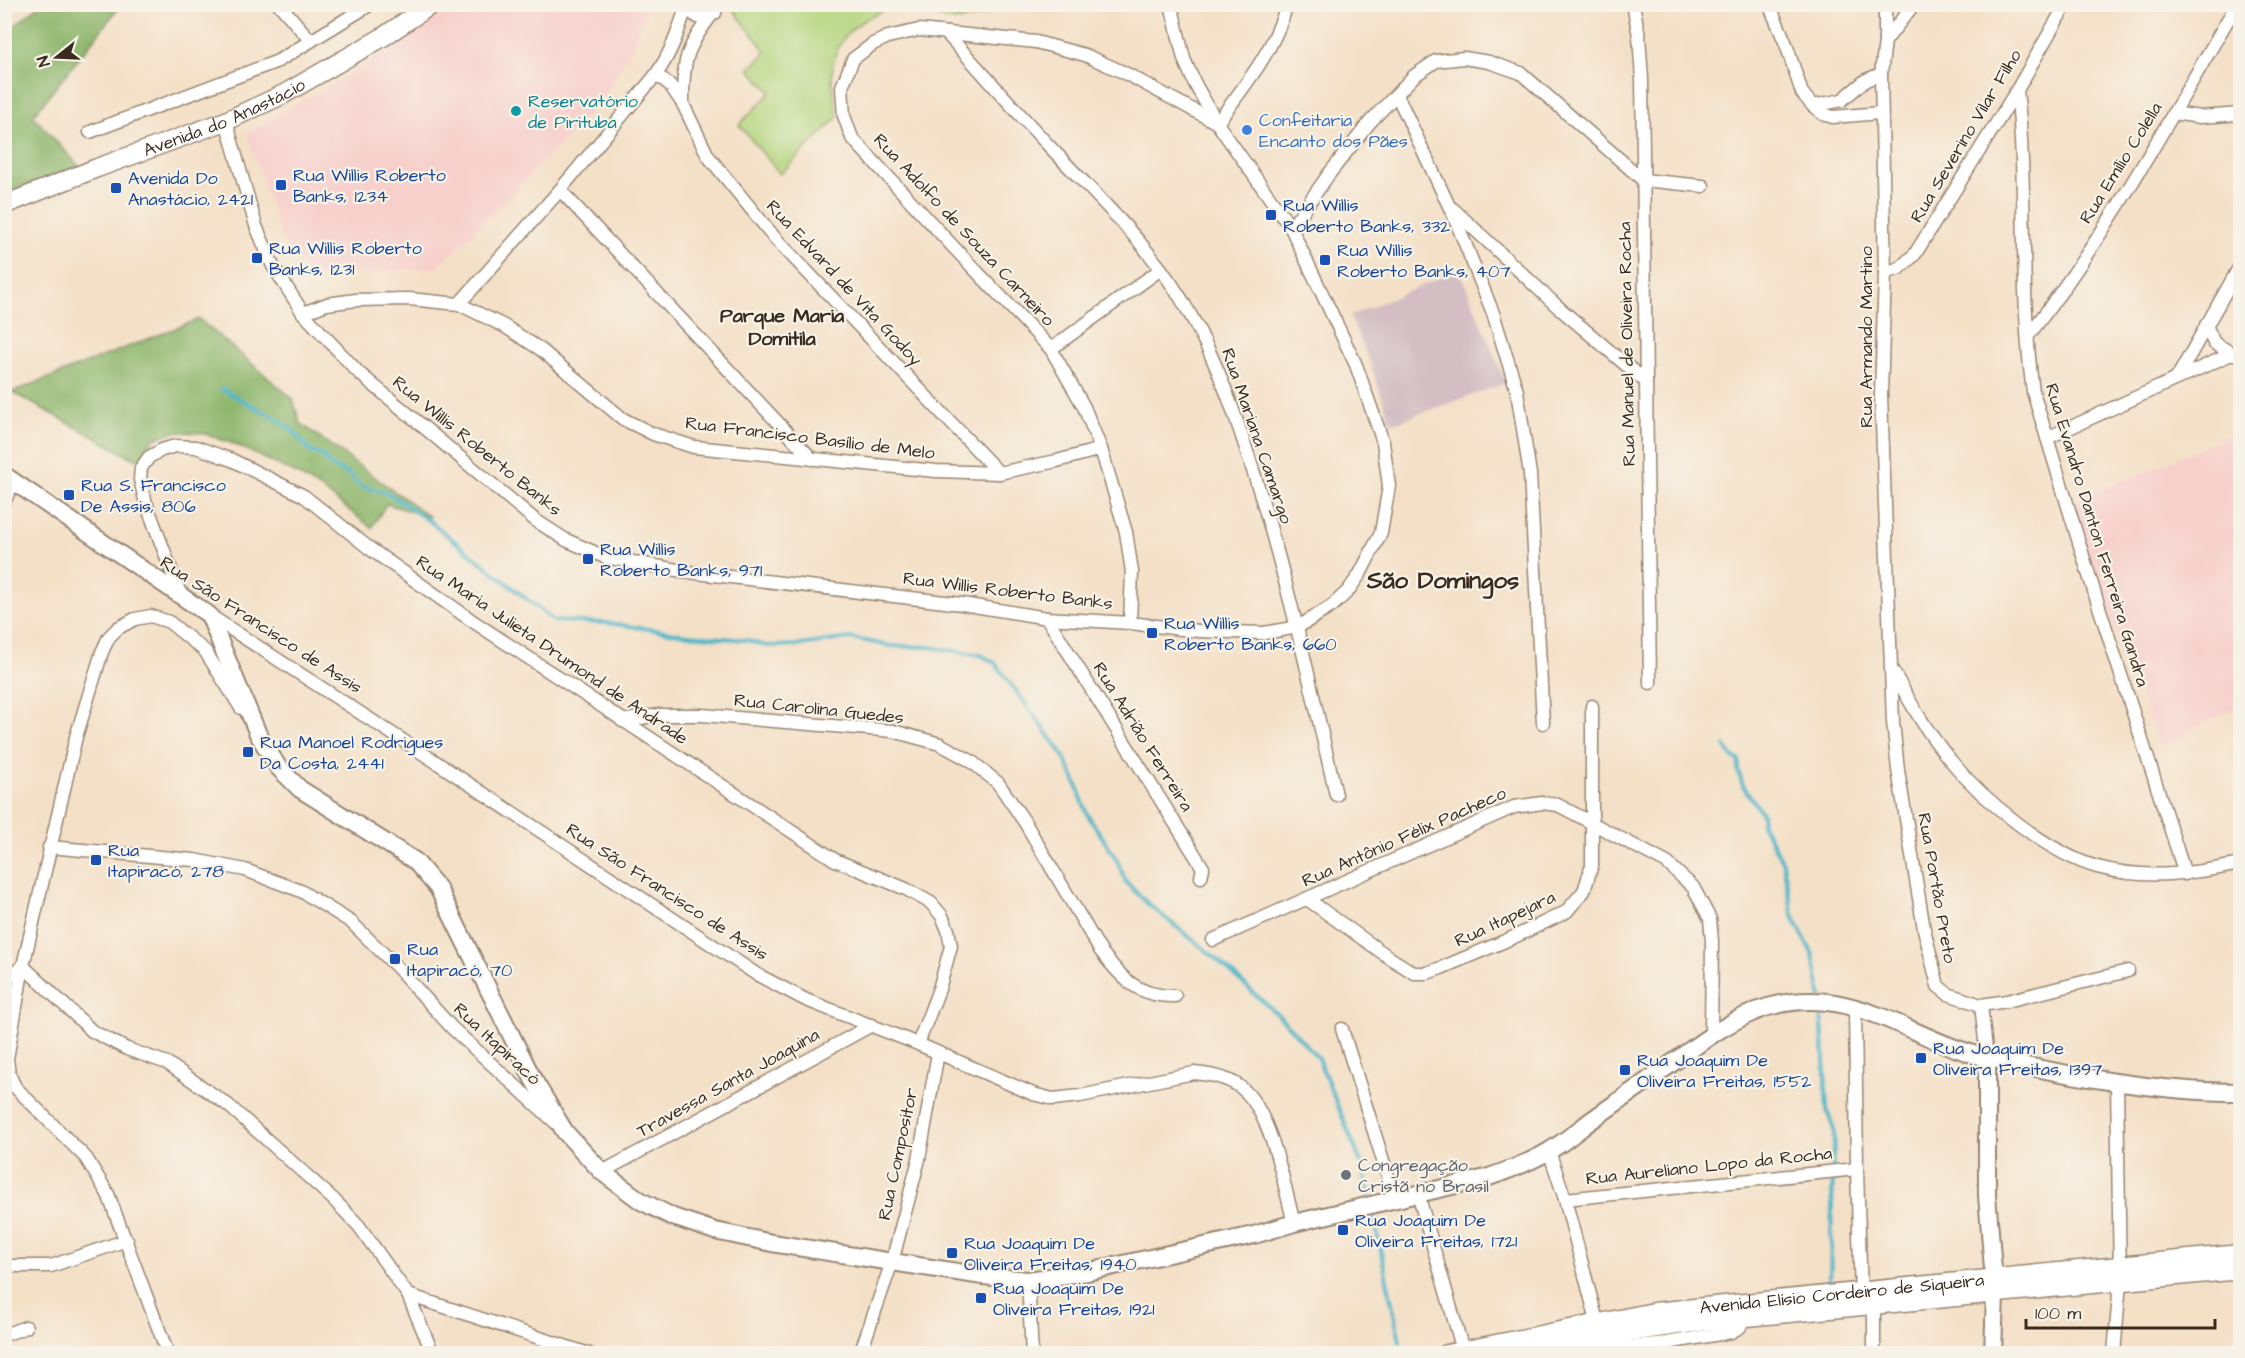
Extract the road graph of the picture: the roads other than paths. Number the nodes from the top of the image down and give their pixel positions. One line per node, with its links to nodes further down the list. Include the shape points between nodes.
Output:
1 (279, 4): 15 (street)
2 (432, 4): 28 (main road, Avenida do Anastácio, via 383,38 284,94)
3 (688, 4): 13 (street, via 690,12 703,19); 18 (street)
4 (1171, 4): 29 (street, Rua Willis Roberto Banks, via 1184,59)
5 (1287, 4): 29 (street, via 1265,56)
6 (1633, 4): 31 (street, Rua Manuel de Oliveira Rocha, via 1642,72)
7 (1769, 4): 24 (street, via 1802,93)
8 (1885, 4): 16 (street, Rua Armando Martino)
9 (1914, 4): 16 (street)
10 (2066, 4): 21 (street, Rua Severino Vilar Filho)
11 (2237, 4): 25 (street, Rua Emílio Colella)
12 (369, 5): 15 (street, Avenida do Anastácio)
13 (716, 8): 17 (street, Rua Edvard de Vita Godoy)
14 (946, 33): 29 (street, Rua Adolfo de Souza Carneiro, via 1036,42 1085,55); 38 (street, Rua Mariana Camargo); 44 (street, Rua Adolfo de Souza Carneiro, via 902,33 873,44 853,59 842,87 844,116 852,138)
15 (311, 41): 30 (street, Avenida do Anastácio, via 278,61)
16 (1884, 41): 19 (street, Rua Armando Martino)
17 (687, 53): 18 (street); 23 (street, Rua Edvard de Vita Godoy)
18 (665, 62): 20 (street)
19 (1881, 74): 24 (street, via 1866,80 1842,100); 26 (street, Rua Armando Martino)
20 (655, 76): 23 (street, Rua Edvard de Vita Godoy, via 670,85); 33 (street)
21 (2017, 90): 39 (street, Rua Severino Vilar Filho, via 1915,254 1900,268); 43 (street, Rua Evandro Danton Ferreira Gandra)
22 (1397, 95): 31 (street, via 1414,76 1436,61 1464,58 1510,69 1521,73); 34 (street); 36 (street, via 1370,122)
23 (682, 104): 51 (street, Rua Edvard de Vita Godoy, via 708,156 774,237)
24 (1813, 106): 26 (street, via 1833,117)
25 (2173, 113): 27 (street, via 2200,117); 43 (street, Rua Emílio Colella, via 2059,296)
26 (1881, 114): 39 (street, Rua Armando Martino)
27 (2241, 114)
28 (226, 121): 35 (main road, Avenida do Anastácio); 41 (street, Rua Willis Roberto Banks, via 256,226 273,266)
29 (1217, 123): 36 (street, Rua Willis Roberto Banks)
30 (90, 132)
31 (1643, 180): 32 (street); 47 (street, Rua Manuel de Oliveira Rocha)
32 (1703, 186)
33 (560, 190): 40 (street); 50 (street)
34 (1447, 204): 47 (street); 65 (street, via 1493,313 1517,391 1530,474)
35 (4, 205)
36 (1291, 228): 58 (street, Rua Willis Roberto Banks, via 1356,365 1383,442 1389,486 1381,533 1360,574 1332,606)
37 (2241, 266): 42 (street)
38 (1161, 269): 44 (street); 58 (street, Rua Mariana Camargo, via 1190,313 1242,435)
39 (1885, 273): 59 (street, Rua Armando Martino, via 1881,395)
40 (459, 304): 41 (street, Rua Francisco Basílio de Melo, via 409,299 356,300 327,304); 50 (street, Rua Francisco Basílio de Melo, via 540,349 623,419 653,434 694,447)
41 (303, 313): 56 (street, Rua Willis Roberto Banks, via 359,374 535,520 566,540 605,557 688,572 962,604)
42 (2206, 325): 45 (street, via 2222,350); 46 (street)
43 (2028, 336): 48 (street, Rua Evandro Danton Ferreira Gandra, via 2033,392)
44 (1052, 349): 49 (street, Rua Adolfo de Souza Carneiro)
45 (2237, 352): 46 (street)
46 (2177, 378): 48 (street)
47 (1646, 382): 60 (street, Rua Manuel de Oliveira Rocha)
48 (2047, 438): 71 (street, Rua Evandro Danton Ferreira Gandra)
49 (1101, 449): 51 (street, Rua Francisco Basílio de Melo); 57 (street, Rua Adolfo de Souza Carneiro, via 1126,532 1132,572)
50 (812, 459): 51 (street, Rua Francisco Basílio de Melo)
51 (999, 473)
52 (9, 478): 53 (street); 54 (street, Rua São Francisco de Assis)
53 (4, 502)
54 (182, 596): 55 (street, Rua São Francisco de Assis); 63 (street, Rua Maria Julieta Drumond de Andrade, via 140,478 141,468 149,457 176,446 196,447 232,460 304,496 415,581)
55 (208, 615): 66 (street); 81 (street, Rua São Francisco de Assis, via 756,974 806,1000)
56 (1047, 618): 57 (street, Rua Willis Roberto Banks); 72 (street, Rua Adrião Ferreira, via 1203,868)
57 (1130, 623): 58 (street, Rua Willis Roberto Banks, via 1264,633)
58 (1298, 627): 67 (street, Rua Mariana Camargo)
59 (1892, 670): 62 (street); 64 (street, Rua Portão Preto)
60 (1650, 683)
61 (1592, 706): 68 (street, Rua Itapejara)
62 (1913, 709): 64 (street, via 1899,714); 71 (street, via 1952,762 1975,785 2030,832 2063,853 2111,870)
63 (622, 721): 78 (street, Rua Carolina Guedes, via 659,715 702,715 893,731 940,744 971,761 998,783 1113,968 1143,992); 84 (street, Rua Maria Julieta Drumond de Andrade, via 835,860 931,903 942,916 951,946)
64 (1893, 722): 80 (street, Rua Portão Preto, via 1924,929 1936,982 1948,994)
65 (1543, 723)
66 (258, 734): 69 (street, via 205,651 169,622 151,616 118,628 102,652 79,726); 89 (street, via 278,767 300,789 416,861 438,888 533,1079)
67 (1336, 795)
68 (1592, 822): 73 (street, Rua Antônio Félix Pacheco, via 1558,805 1514,807); 73 (street, Rua Itapejara, via 1592,865 1584,891 1566,912 1427,973 1407,969); 83 (street, Rua Antônio Félix Pacheco, via 1667,862 1693,887 1704,905 1712,941)
69 (50, 847): 75 (street); 89 (street, Rua Itapiracó, via 194,860 245,870 301,891 351,922 452,1028)
70 (2241, 864): 71 (street)
71 (2185, 874)
72 (1201, 877)
73 (1307, 899): 74 (street, Rua Antônio Félix Pacheco)
74 (1213, 940)
75 (23, 966): 77 (street); 97 (street, via 7,1059 9,1074 15,1087 86,1158 108,1194); 105 (street, via 92,1031 167,1064 228,1105 346,1213)
76 (2128, 971): 80 (street, Rua Portão Preto)
77 (4, 981)
78 (1175, 996)
79 (1850, 1005): 83 (street, via 1805,1000 1767,1007); 86 (street); 91 (street)
80 (1981, 1005): 86 (street)
81 (872, 1025): 84 (street, Rua São Francisco de Assis); 92 (street, Travessa Santa Joaquina)
82 (1342, 1029): 95 (street)
83 (1711, 1035): 90 (street)
84 (918, 1044): 85 (street, Rua São Francisco de Assis)
85 (938, 1053): 96 (street, Rua São Francisco de Assis, via 1053,1099 1194,1073 1227,1080 1256,1104 1274,1146); 99 (street, Rua Compositor, via 919,1159)
86 (1987, 1058): 87 (street); 104 (street, via 1987,1195)
87 (2117, 1082): 88 (street); 102 (street)
88 (2241, 1092)
89 (565, 1132): 92 (street)
90 (1549, 1151): 93 (street, via 1512,1169); 94 (street)
91 (1851, 1169): 94 (street, Rua Aureliano Lopo da Rocha); 106 (street)
92 (602, 1172): 99 (street, via 641,1201 715,1231)
93 (1418, 1194): 95 (street); 118 (street)
94 (1565, 1199): 109 (street)
95 (1388, 1201): 96 (street)
96 (1294, 1223): 103 (street, via 1097,1270)
97 (127, 1240): 100 (street, via 51,1266); 113 (street)
98 (2241, 1254): 102 (main road, Avenida Elísio Cordeiro de Siqueira)
99 (892, 1262): 103 (street); 116 (street, Rua Compositor)
100 (4, 1266)
101 (2241, 1270): 102 (main road, Avenida Elísio Cordeiro de Siqueira)
102 (2120, 1274): 104 (main road, Avenida Elísio Cordeiro de Siqueira); 122 (street)
103 (1028, 1280): 117 (street)
104 (1994, 1287): 106 (main road, Avenida Elísio Cordeiro de Siqueira); 121 (street)
105 (408, 1295): 114 (street); 115 (street)
106 (1868, 1299): 107 (main road, Avenida Elísio Cordeiro de Siqueira); 109 (main road, Avenida Elísio Cordeiro de Siqueira, via 1654,1312); 120 (street)
107 (1743, 1317): 109 (main road, Avenida Elísio Cordeiro de Siqueira); 112 (street, via 1740,1327 1731,1332)
108 (26, 1327): 110 (street)
109 (1600, 1329): 111 (main road, Avenida Elísio Cordeiro de Siqueira); 118 (main road, Avenida Elísio Cordeiro de Siqueira, via 1504,1341)
110 (4, 1335)
111 (1583, 1340): 112 (street, via 1598,1350); 119 (main road, Avenida Elísio Cordeiro de Siqueira)
112 (1667, 1348)
113 (168, 1353)
114 (434, 1353)
115 (589, 1353)
116 (860, 1353)
117 (1032, 1353)
118 (1458, 1353)
119 (1515, 1353)
120 (1874, 1353)
121 (1993, 1353)
122 (2114, 1353)

